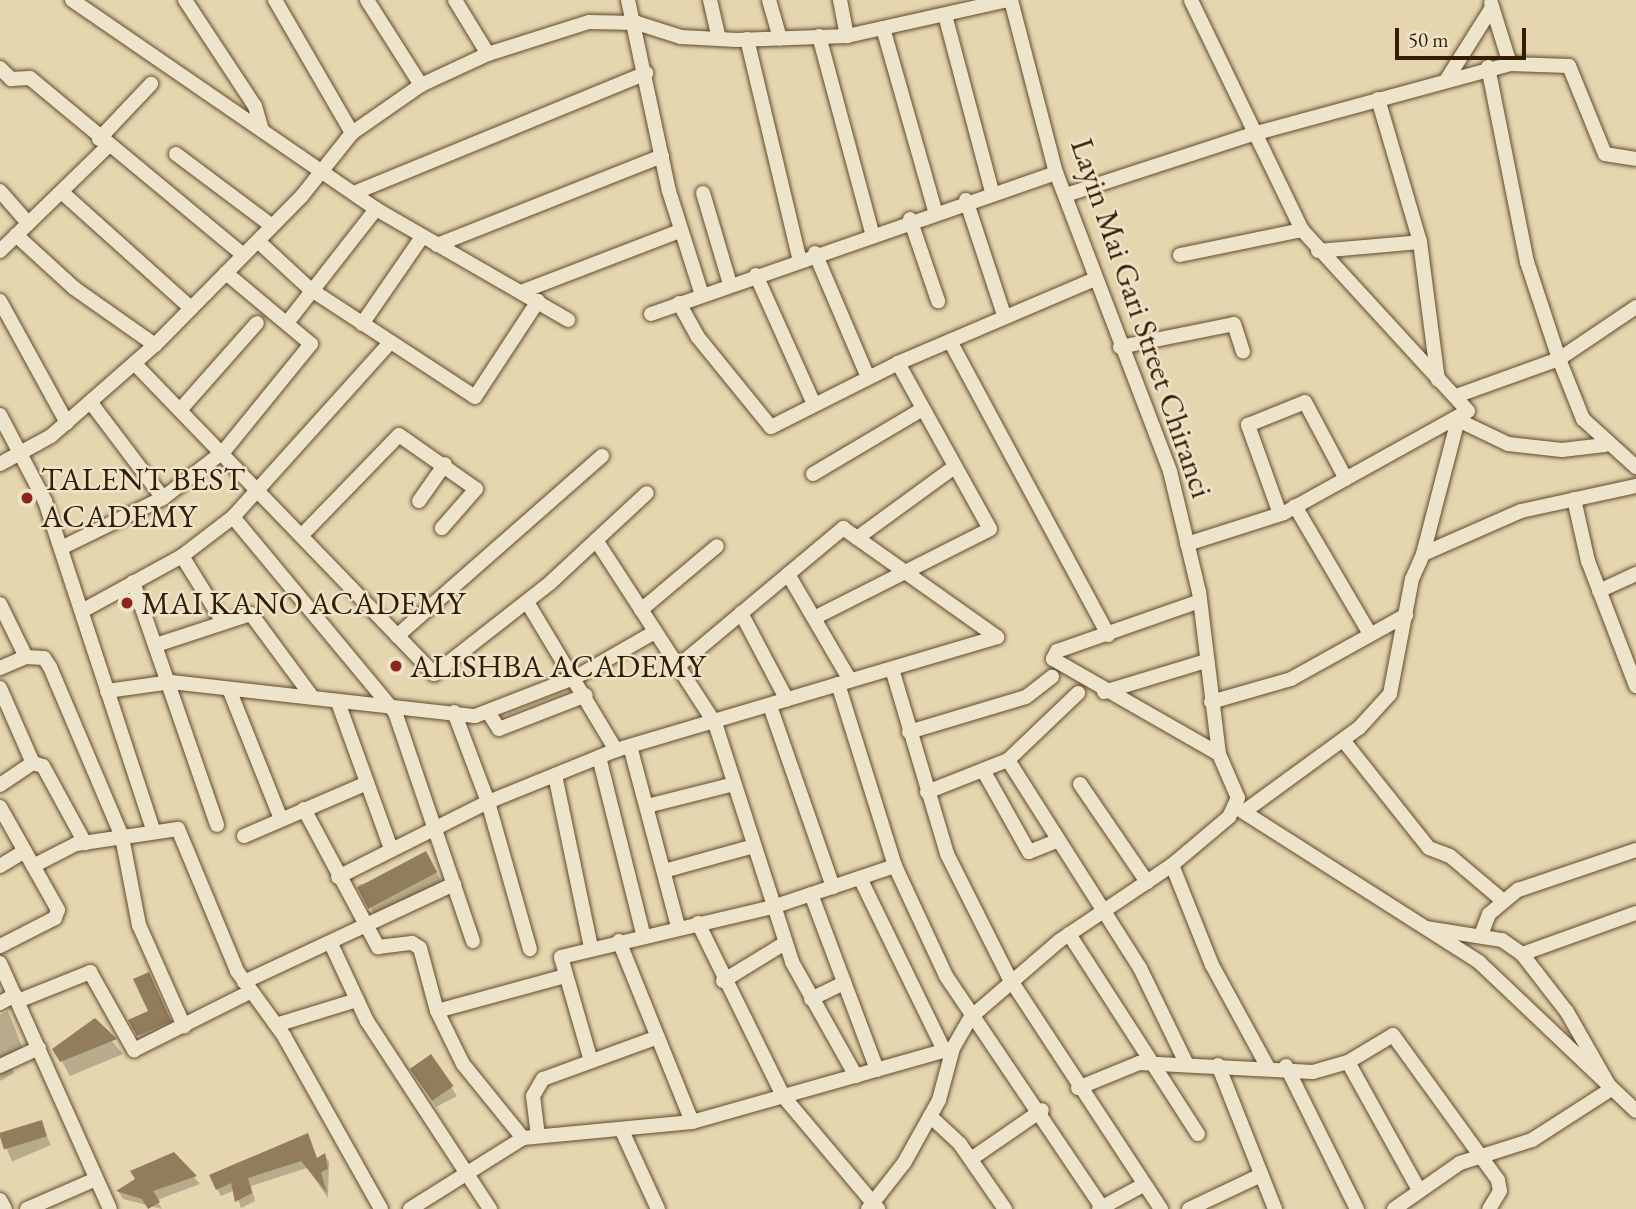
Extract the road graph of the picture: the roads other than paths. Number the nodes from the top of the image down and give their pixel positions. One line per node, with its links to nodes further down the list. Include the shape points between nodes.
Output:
1 (72, 0): 30 (street)
2 (185, 0): 30 (street, via 255,106)
3 (275, 0): 31 (street)
4 (367, 0): 28 (street)
5 (455, 0): 21 (street)
6 (628, 0): 14 (street)
7 (710, 0): 19 (street)
8 (769, 0): 18 (street)
9 (840, 0): 17 (street)
10 (1009, 0): 13 (street); 38 (street, Layin Mai Gari Street Chiranci)
11 (1191, 0): 32 (street)
12 (1491, 4): 22 (street); 26 (street)
13 (945, 15): 15 (street); 40 (street)
14 (637, 23): 19 (street, via 681,37); 21 (street, via 589,22); 25 (street)
15 (883, 28): 17 (street); 47 (street)
16 (819, 36): 17 (street); 18 (street); 53 (street)
17 (847, 36)
18 (780, 38): 20 (street)
19 (719, 39): 20 (street)
20 (747, 39): 64 (street)
21 (488, 54): 28 (street)
22 (1510, 64): 23 (street); 36 (street, via 1569,66 1605,153)
23 (1488, 67): 26 (street); 89 (street, via 1527,261)
24 (0, 68): 33 (street, via 11,79 30,78)
25 (646, 73): 35 (street); 41 (street)
26 (1447, 79): 29 (street)
27 (151, 84): 33 (street)
28 (421, 85): 31 (street)
29 (1378, 99): 32 (street); 57 (street)
30 (262, 130): 37 (street)
31 (352, 133): 37 (street)
32 (1253, 134): 44 (street); 51 (street)
33 (104, 143): 43 (street); 62 (street)
34 (176, 154): 50 (street)
35 (662, 156): 52 (street); 58 (street)
36 (1636, 159)
37 (318, 168): 41 (street); 50 (street, via 301,197)
38 (1056, 173): 40 (street); 44 (street, Layin Mai Gari Street Chiranci)
39 (0, 191): 49 (street)
40 (992, 192): 45 (street)
41 (354, 193): 46 (street)
42 (703, 193): 68 (street)
43 (65, 195): 49 (street); 76 (street)
44 (1066, 195): 67 (street, Layin Mai Gari Street Chiranci)
45 (966, 200): 47 (street); 79 (street)
46 (376, 209): 55 (street); 69 (street)
47 (935, 210): 48 (street)
48 (910, 219): 53 (street); 74 (street)
49 (28, 223): 54 (street)
50 (271, 225): 56 (street)
51 (1302, 230): 60 (street); 63 (street)
52 (680, 231): 70 (street); 71 (street)
53 (872, 232): 61 (street)
54 (16, 235): 59 (street); 86 (street, via 74,288)
55 (422, 237): 58 (street); 83 (street)
56 (259, 242): 62 (street); 69 (street)
57 (1420, 242): 60 (street); 93 (street)
58 (437, 245): 70 (street)
59 (0, 251)
60 (1318, 251): 93 (street)
61 (815, 253): 64 (street); 92 (street)
62 (243, 255): 65 (street)
63 (1180, 255)
64 (799, 258): 66 (street)
65 (226, 273): 76 (street); 82 (street)
66 (756, 275): 68 (street); 96 (street)
67 (1093, 280): 79 (street); 87 (street, Layin Mai Gari Street Chiranci)
68 (730, 284): 71 (street)
69 (310, 289): 82 (street); 83 (street)
70 (521, 292): 73 (street)
71 (702, 295): 75 (street)
72 (0, 301): 101 (street)
73 (538, 301): 80 (street); 85 (street, via 477,396)
74 (938, 301)
75 (679, 303): 78 (street); 96 (street, via 765,423 775,426)
76 (190, 307): 86 (street)
77 (1636, 307): 89 (street)
78 (651, 314)
79 (1004, 314): 84 (street)
80 (568, 320)
81 (257, 323): 97 (street)
82 (287, 323): 103 (street, via 310,342 309,349)
83 (362, 324): 85 (street)
84 (950, 341): 90 (street); 146 (street)
85 (389, 344): 113 (street)
86 (155, 345): 91 (street)
87 (1120, 347): 88 (street, via 1234,324); 125 (street, Layin Mai Gari Street Chiranci, via 1170,471)
88 (1243, 352)
89 (1559, 359): 94 (street); 102 (street, via 1583,419)
90 (898, 363): 92 (street); 98 (street)
91 (135, 364): 95 (street); 97 (street)
92 (868, 377): 96 (street)
93 (1438, 380): 94 (street)
94 (1456, 396): 100 (street, via 1468,411)
95 (92, 404): 101 (street); 115 (street)
96 (814, 404)
97 (180, 410): 103 (street)
98 (921, 410): 109 (street); 110 (street)
99 (0, 415): 104 (street)
100 (1458, 420): 102 (street, via 1508,444 1562,450); 111 (street); 128 (street)
101 (67, 423): 104 (street)
102 (1605, 445): 108 (street)
103 (224, 451): 113 (street); 115 (street)
104 (23, 453): 106 (street); 127 (street)
105 (602, 456): 147 (street)
106 (0, 464)
107 (445, 464): 117 (street); 121 (street, via 477,489); 122 (street, via 392,436)
108 (1635, 465)
109 (953, 468): 123 (street); 132 (street, via 990,529)
110 (813, 474)
111 (1346, 479): 118 (street); 119 (street, via 1305,402 1248,425)
112 (1636, 486): 116 (street)
113 (261, 489): 120 (street); 122 (street)
114 (647, 493): 124 (street)
115 (163, 498): 127 (street)
116 (1574, 499): 128 (street, via 1521,511); 134 (street)
117 (419, 501)
118 (1296, 506): 119 (street); 145 (street)
119 (1280, 514): 125 (street)
120 (233, 517): 129 (street); 171 (street)
121 (442, 528)
122 (304, 533): 147 (street)
123 (857, 538): 130 (street, via 843,528); 132 (street)
124 (596, 540): 136 (street); 138 (street)
125 (1187, 544): 135 (street, Layin Mai Gari Street Chiranci)
126 (717, 546): 138 (street)
127 (61, 548): 139 (street)
128 (1423, 554): 141 (street)
129 (182, 556): 133 (street); 143 (street)
130 (788, 574): 140 (street); 142 (street)
131 (1636, 574): 134 (street)
132 (906, 575): 142 (street); 154 (street, via 998,637)
133 (133, 582): 139 (street); 148 (street)
134 (1599, 591): 153 (street)
135 (1200, 601): 146 (street); 150 (street, Layin Mai Gari Street Chiranci)
136 (527, 602): 147 (street, via 439,673); 155 (street)
137 (0, 604): 149 (street)
138 (640, 610): 144 (street)
139 (82, 611): 162 (street)
140 (741, 613): 151 (street); 167 (street)
141 (1406, 615): 145 (street); 176 (street, via 1390,694)
142 (814, 618): 158 (street)
143 (221, 619): 148 (street); 166 (street, via 251,614)
144 (655, 632): 151 (street); 155 (street)
145 (1369, 632): 168 (street, via 1292,679)
146 (1108, 635): 163 (street, via 1057,651 1053,659)
147 (397, 636)
148 (156, 645): 157 (street)
149 (26, 657): 152 (street); 199 (street, via 44,658 50,667)
150 (1206, 661): 163 (street); 168 (street, Layin Mai Gari Street Chiranci)
151 (677, 667): 174 (street)
152 (0, 668)
153 (1634, 668): 159 (street)
154 (892, 669): 158 (street); 175 (street)
155 (576, 677): 165 (street); 173 (street)
156 (1052, 677): 175 (street, via 1026,697)
157 (171, 682): 161 (street); 162 (street); 195 (street)
158 (844, 682): 167 (street); 209 (street)
159 (1636, 686)
160 (0, 688): 181 (street)
161 (229, 689): 166 (street); 194 (street)
162 (107, 691): 197 (street)
163 (1104, 692): 178 (street)
164 (1078, 693): 180 (street)
165 (586, 695): 173 (street, via 499,729); 177 (street)
166 (313, 698): 169 (street)
167 (787, 700): 170 (street)
168 (1211, 702): 178 (street, Layin Mai Gari Street Chiranci)
169 (339, 705): 171 (street); 184 (street)
170 (770, 706): 174 (street); 215 (street)
171 (395, 712): 172 (street); 196 (street)
172 (454, 712): 173 (street, via 469,717); 189 (street)
173 (488, 712)
174 (715, 723): 177 (street); 185 (street)
175 (909, 732): 188 (street)
176 (1343, 740): 193 (street); 217 (street, via 1429,848 1450,856)
177 (623, 748): 179 (street); 190 (street)
178 (1219, 754): 193 (street, Layin Mai Gari Street Chiranci)
179 (599, 757): 183 (street); 225 (street)
180 (1008, 760): 182 (street); 200 (street)
181 (33, 763): 187 (street); 201 (street, via 43,766)
182 (983, 770): 188 (street); 200 (street, via 1029,852)
183 (555, 775): 189 (street); 233 (street)
184 (367, 783): 192 (street); 203 (street)
185 (734, 784): 190 (street); 202 (street)
186 (1080, 784): 213 (street)
187 (0, 785)
188 (927, 792): 238 (street, via 947,854)
189 (488, 802): 196 (street); 234 (street)
190 (647, 806): 210 (street)
191 (0, 807): 205 (street)
192 (304, 809): 194 (street); 211 (street)
193 (1240, 809): 206 (street); 224 (street)
194 (281, 819): 198 (street)
195 (217, 825)
196 (438, 825): 203 (street); 214 (street)
197 (154, 832): 199 (street); 241 (street, via 178,830 207,909)
198 (244, 836)
199 (122, 837): 201 (street); 249 (street, via 139,925)
200 (1058, 840): 219 (street)
201 (85, 843): 208 (street)
202 (754, 846): 210 (street); 218 (street)
203 (391, 849): 211 (street)
204 (1636, 850): 217 (street)
205 (25, 851): 207 (street); 208 (street)
206 (1172, 865): 213 (street); 259 (street, via 1212,965)
207 (0, 866)
208 (33, 866): 231 (street, via 58,915)
209 (895, 866): 212 (street); 247 (street)
210 (664, 871): 222 (street)
211 (338, 877): 223 (street)
212 (860, 878): 215 (street); 252 (street)
213 (1147, 882): 219 (street)
214 (454, 884): 223 (street); 228 (street)
215 (833, 887): 216 (street)
216 (811, 894): 218 (street); 240 (street)
217 (1502, 900): 227 (street)
218 (773, 907): 221 (street); 230 (street)
219 (1104, 911): 226 (street); 256 (street)
220 (1636, 913): 235 (street)
221 (698, 923): 222 (street); 239 (street)
222 (678, 926): 225 (street)
223 (364, 928): 232 (street); 246 (street, via 383,950 412,943 421,948)
224 (1418, 928): 227 (street); 264 (street, via 1479,962)
225 (643, 933): 229 (street)
226 (1069, 934): 238 (street); 255 (street)
227 (1480, 935): 235 (street)
228 (473, 941)
229 (619, 941): 233 (street); 250 (street)
230 (785, 943): 239 (street); 243 (street)
231 (0, 946)
232 (332, 946): 241 (street); 244 (street)
233 (591, 948): 237 (street, via 561,957)
234 (530, 949)
235 (1522, 954): 264 (street, via 1567,1012)
236 (0, 964): 242 (street)
237 (565, 976): 246 (street); 253 (street)
238 (1010, 979): 247 (street); 263 (street)
239 (723, 981): 265 (street)
240 (844, 983): 243 (street); 261 (street)
241 (247, 987): 248 (street); 249 (street)
242 (17, 998): 245 (street); 249 (street, via 90,972 131,1050); 251 (street)
243 (811, 999): 262 (street)
244 (357, 1000): 248 (street); 275 (street)
245 (0, 1003)
246 (437, 1011): 272 (street, via 472,1078)
247 (971, 1017): 252 (street); 266 (street)
248 (276, 1025): 286 (street)
249 (184, 1026)
250 (658, 1037): 253 (street); 269 (street)
251 (38, 1048): 258 (street); 277 (street)
252 (948, 1049): 261 (street); 268 (street)
253 (592, 1061): 272 (street, via 536,1086)
254 (1348, 1062): 260 (street, via 1313,1072); 273 (street, via 1388,1036 1399,1038); 279 (street)
255 (1150, 1065): 256 (street); 263 (street, via 1119,1068); 271 (street)
256 (1187, 1065): 257 (street)
257 (1218, 1065): 259 (street); 276 (street)
258 (0, 1066)
259 (1267, 1066): 260 (street)
260 (1286, 1066): 294 (street)
261 (877, 1070): 262 (street)
262 (856, 1076): 265 (street)
263 (1078, 1088): 278 (street)
264 (1611, 1088): 267 (street); 273 (street, via 1532,1140)
265 (783, 1096): 269 (street); 281 (street)
266 (1042, 1110): 274 (street); 282 (street)
267 (1636, 1111)
268 (930, 1116): 274 (street); 281 (street)
269 (692, 1122): 270 (street)
270 (622, 1133): 272 (street); 289 (street)
271 (1198, 1134)
272 (531, 1137): 275 (street)
273 (1480, 1153): 279 (street); 296 (street, via 1500,1191)
274 (971, 1159): 290 (street)
275 (467, 1172): 287 (street); 288 (street)
276 (1261, 1175): 292 (street); 293 (street)
277 (96, 1179): 284 (street); 285 (street)
278 (1143, 1185): 282 (street); 291 (street)
279 (1419, 1190): 295 (street)
280 (0, 1200): 283 (street)
281 (873, 1207)
282 (1100, 1208)
283 (5, 1209)
284 (27, 1209)
285 (110, 1209)
286 (381, 1209)
287 (410, 1209)
288 (490, 1209)
289 (658, 1209)
290 (1005, 1209)
291 (1161, 1209)
292 (1189, 1209)
293 (1275, 1209)
294 (1357, 1209)
295 (1394, 1209)
296 (1489, 1209)

